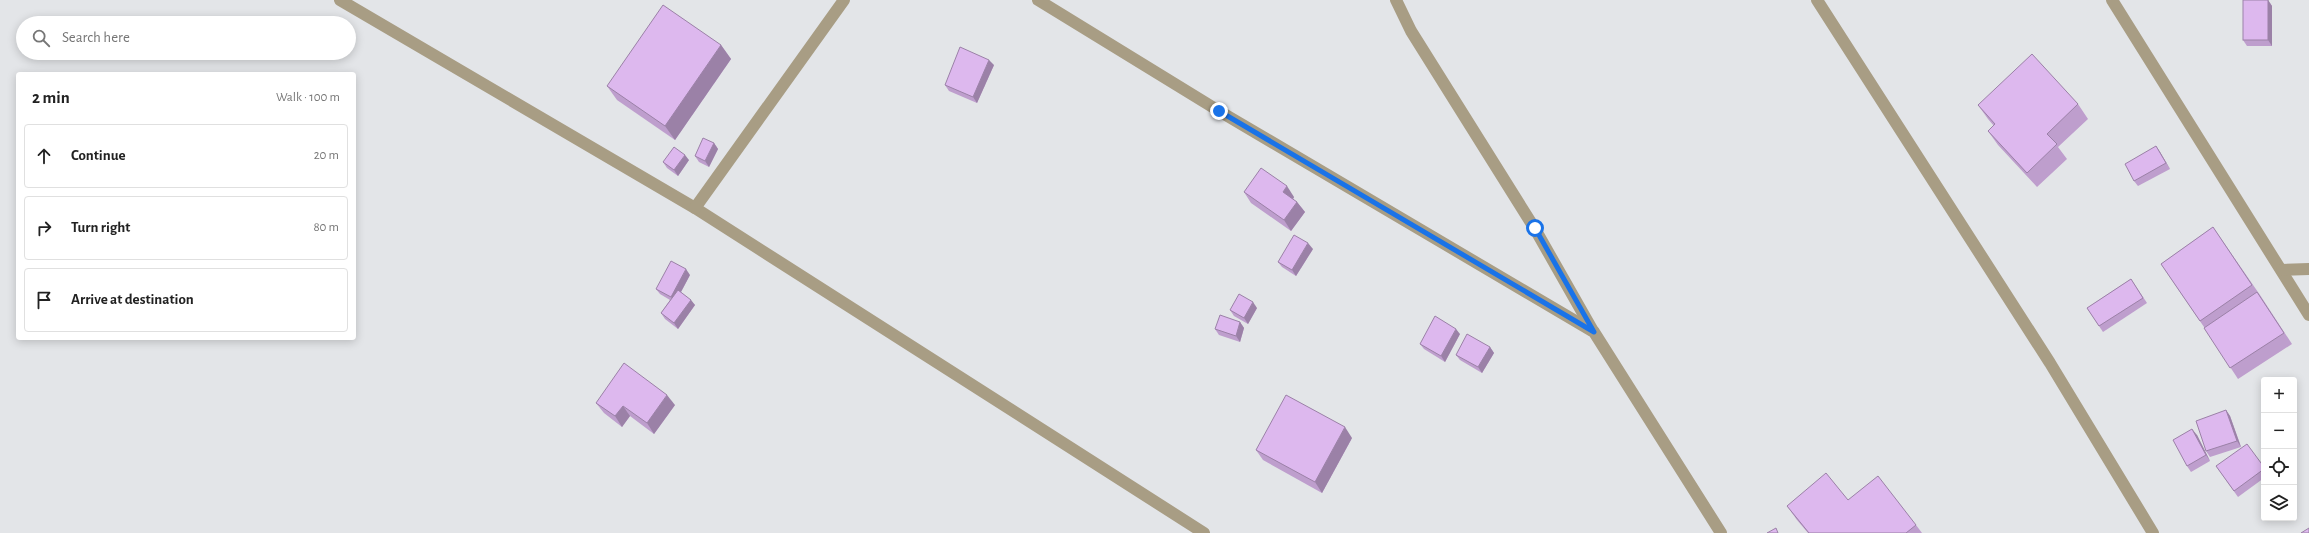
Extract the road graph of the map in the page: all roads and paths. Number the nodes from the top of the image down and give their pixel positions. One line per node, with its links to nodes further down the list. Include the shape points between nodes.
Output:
1 (340, 0): 7 (street)
2 (844, 0): 7 (street)
3 (1038, 0): 11 (street, via 1219,111)
4 (1396, 0): 11 (street, via 1535,228)
5 (1817, 0): 14 (street, via 2050,363)
6 (2112, 0): 9 (street)
7 (695, 208): 12 (street)
8 (2309, 269): 9 (street)
9 (2282, 270): 10 (street)
10 (2309, 315)
11 (1594, 332): 13 (street)
12 (1204, 533)
13 (1721, 533)
14 (2153, 533)

